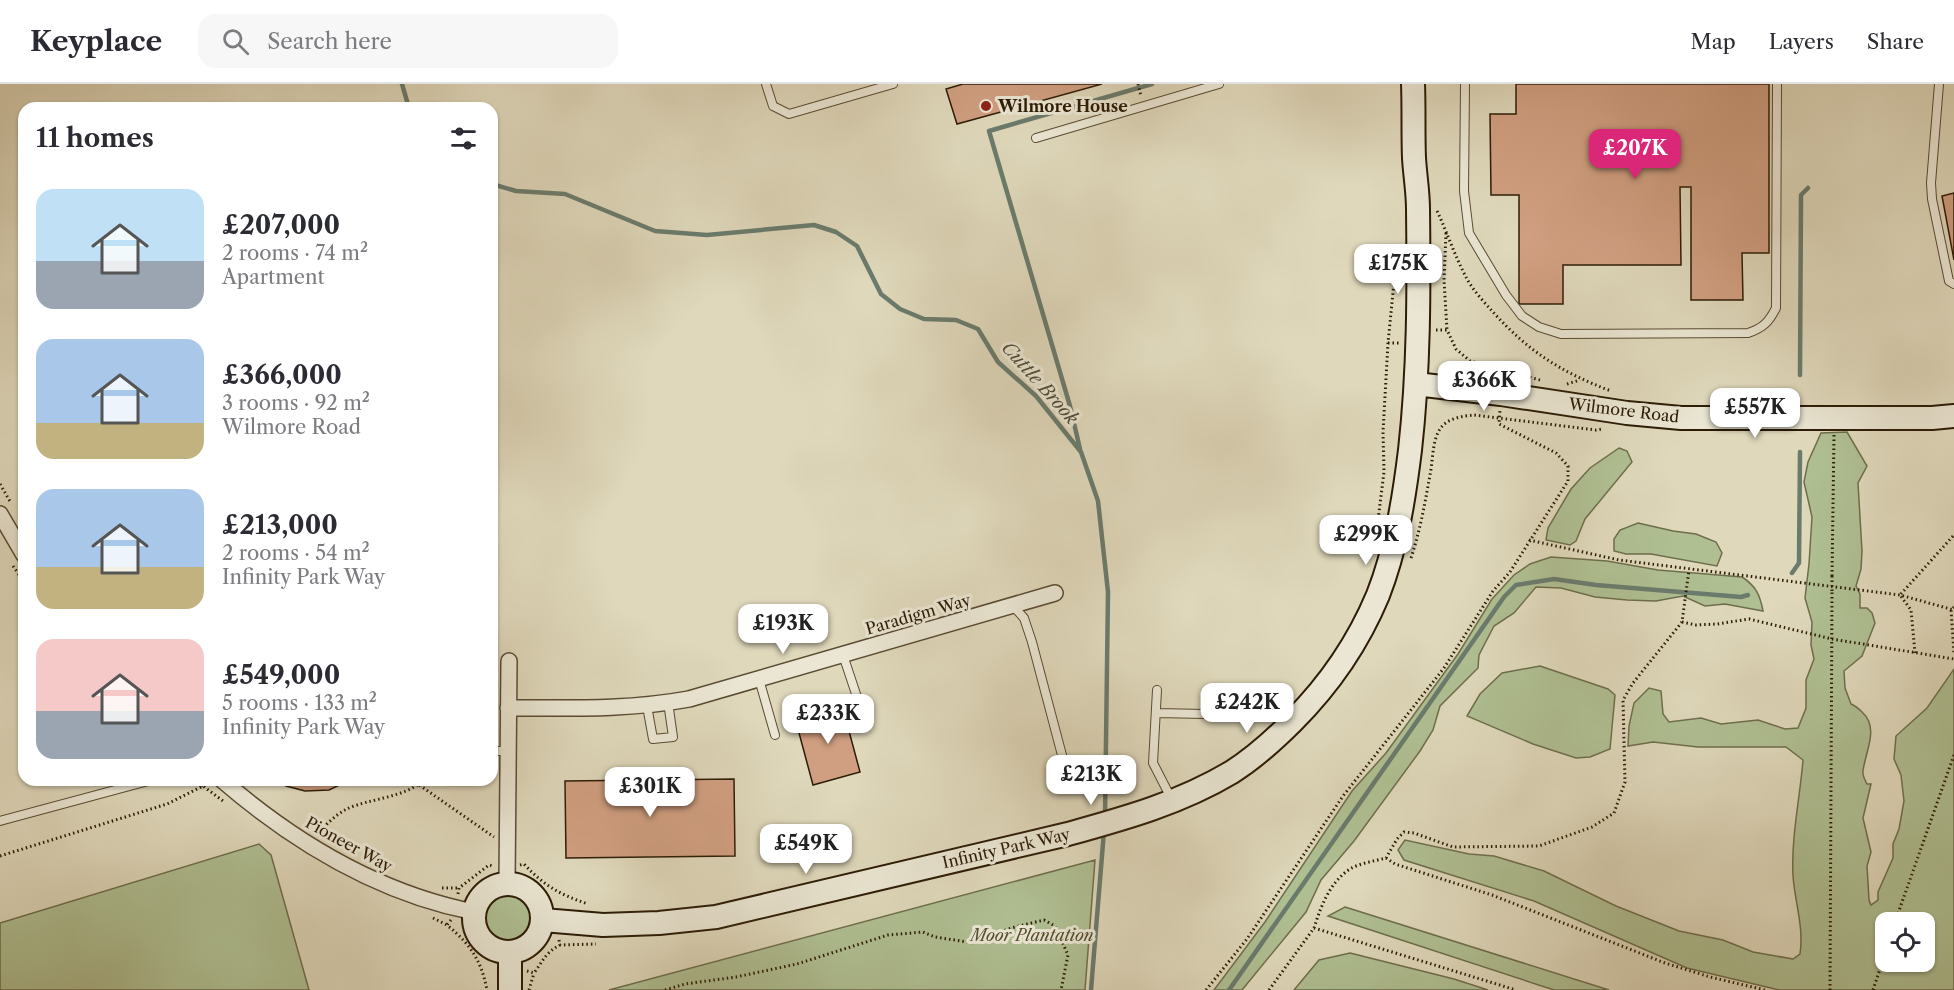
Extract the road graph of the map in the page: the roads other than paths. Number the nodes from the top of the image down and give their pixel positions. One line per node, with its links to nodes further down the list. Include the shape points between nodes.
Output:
1 (766, 84): 2 (lane, via 773,106 789,114)
2 (893, 84)
3 (1219, 84): 8 (lane)
4 (1413, 84): 10 (street, via 1418,206)
5 (1465, 84): 6 (lane, via 1464,191 1469,233 1522,316 1539,327 1572,334 1748,333 1769,322 1776,308)
6 (1777, 84)
7 (1939, 84): 9 (lane, via 1932,199 1949,281)
8 (1036, 138)
9 (1954, 284)
10 (1416, 384): 11 (street, Wilmore Road, via 1681,418); 31 (street, Infinity Park Way, via 1407,478 1392,553 1351,650 1309,706 1278,737 1234,771)
11 (1954, 416)
12 (0, 514): 13 (street)
13 (18, 545)
14 (1055, 593): 15 (street, Paradigm Way)
15 (1012, 605): 16 (street, Paradigm Way); 28 (lane, via 1024,618)
16 (843, 654): 18 (street, Paradigm Way); 20 (lane)
17 (509, 661): 23 (street)
18 (759, 679): 21 (street, Paradigm Way); 26 (lane)
19 (1157, 690): 24 (lane)
20 (857, 697)
21 (668, 702): 22 (street, Paradigm Way); 22 (lane, via 673,737 653,739)
22 (647, 706): 23 (street, Paradigm Way)
23 (508, 708): 27 (street)
24 (1157, 713): 25 (lane); 31 (lane, via 1153,763)
25 (1205, 714)
26 (775, 735)
27 (500, 751): 33 (street)
28 (1067, 774)
29 (131, 786): 32 (lane)
30 (228, 786): 34 (street, Pioneer Way, via 310,846 352,870 401,892)
31 (1172, 803): 35 (street, Infinity Park Way, via 1068,834 716,917 603,925)
32 (0, 821)
33 (506, 875): 34 (street); 35 (street, via 537,898)
34 (465, 910): 36 (street, via 483,940 498,951)
35 (543, 920): 36 (street, via 533,943)
36 (510, 952): 37 (street)
37 (510, 990)

